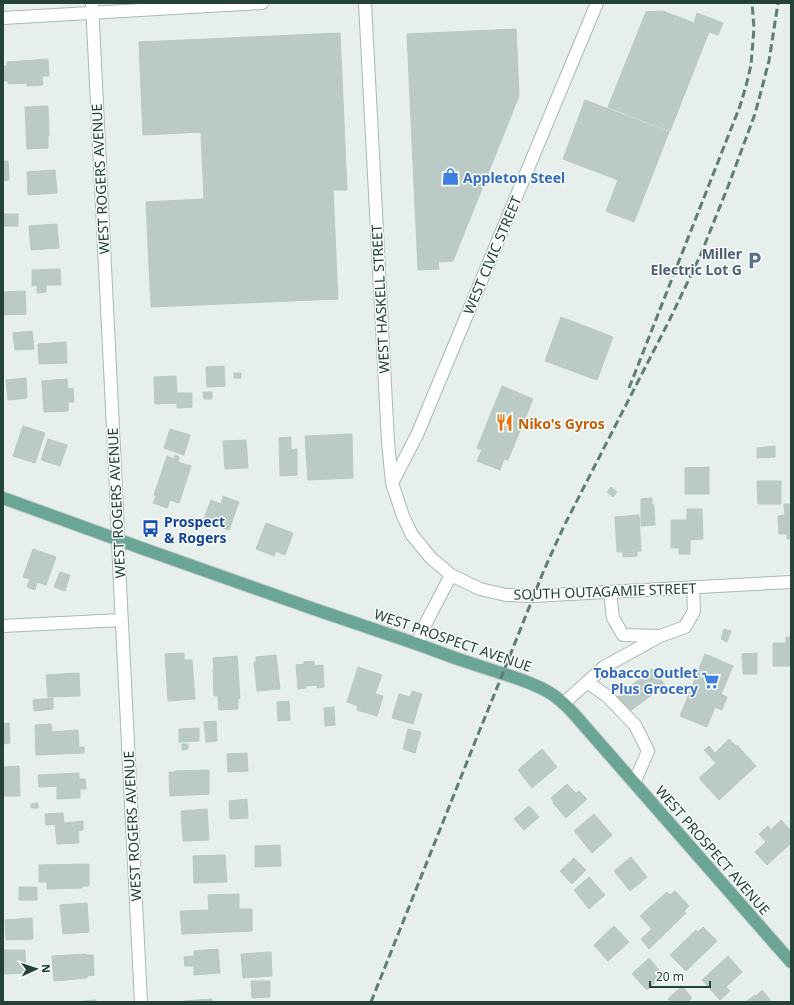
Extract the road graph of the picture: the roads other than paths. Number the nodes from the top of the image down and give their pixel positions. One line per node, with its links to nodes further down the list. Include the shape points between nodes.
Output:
1 (262, 3): 4 (street)
2 (365, 3): 6 (street, WEST HASKELL STREET)
3 (597, 3): 6 (street, WEST CIVIC STREET, via 417,436)
4 (92, 8): 5 (street); 8 (street, WEST ROGERS AVENUE)
5 (3, 18)
6 (392, 483): 9 (street, WEST HASKELL STREET, via 402,516 412,535 431,558)
7 (3, 498): 8 (main road, WEST PROSPECT AVENUE)
8 (118, 539): 13 (street, WEST ROGERS AVENUE); 16 (main road, WEST PROSPECT AVENUE)
9 (451, 575): 12 (street, SOUTH OUTAGAMIE STREET, via 480,589 506,595); 16 (street)
10 (791, 582): 11 (street, SOUTH OUTAGAMIE STREET)
11 (693, 587): 12 (street, SOUTH OUTAGAMIE STREET); 15 (street, via 694,611 685,627)
12 (610, 593): 15 (street, via 613,618 623,635)
13 (121, 620): 14 (street); 21 (street, WEST ROGERS AVENUE)
14 (3, 626)
15 (660, 636): 17 (street, via 604,667)
16 (417, 644): 18 (main road, WEST PROSPECT AVENUE, via 536,685)
17 (587, 682): 18 (street); 19 (street, via 607,696 635,725 648,751)
18 (564, 702): 19 (main road, WEST PROSPECT AVENUE)
19 (634, 782): 20 (main road, WEST PROSPECT AVENUE)
20 (791, 962)
21 (141, 1002)

